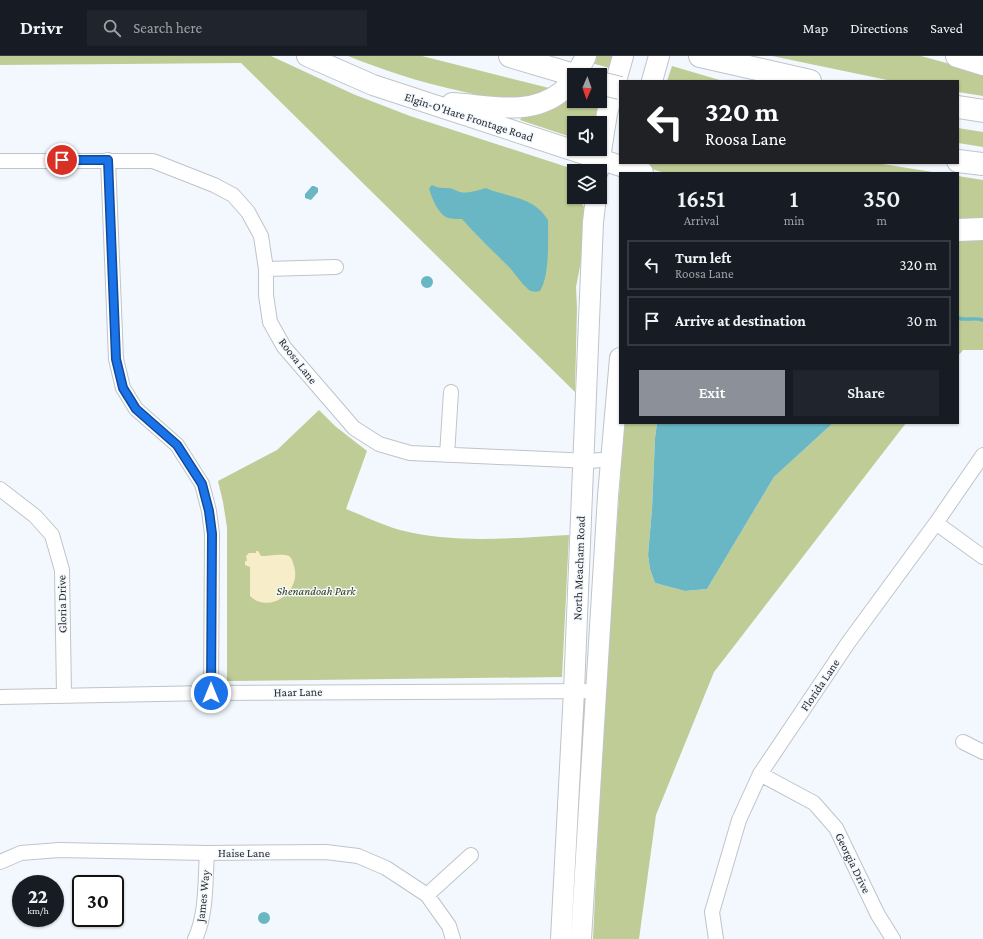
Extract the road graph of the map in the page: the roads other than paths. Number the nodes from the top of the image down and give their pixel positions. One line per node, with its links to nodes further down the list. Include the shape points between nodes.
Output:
1 (307, 56): 16 (main road, Elgin-O'Hare Frontage Road, via 373,85)
2 (510, 56): 10 (highway)
3 (586, 56): 9 (main road)
4 (623, 56): 23 (main road, via 607,113)
5 (658, 56): 11 (main road)
6 (700, 56): 12 (highway)
7 (957, 56): 8 (highway)
8 (983, 64)
9 (579, 68)
10 (567, 73)
11 (652, 80)
12 (806, 80)
13 (607, 84): 15 (highway, bridge)
14 (567, 87): 16 (main road, via 544,102 523,108)
15 (619, 88)
16 (418, 100): 22 (main road, Elgin-O'Hare Frontage Road)
17 (959, 107): 18 (highway)
18 (983, 111)
19 (0, 160): 20 (street, Roosa Lane)
20 (108, 160): 31 (street, Roosa Lane, via 153,161 214,185 233,196 248,212 261,236); 43 (street, via 116,359 123,388 136,409 177,445 202,484 209,511 212,534)
21 (959, 161): 24 (highway)
22 (594, 164)
23 (599, 164)
24 (983, 164)
25 (607, 167): 26 (main road, Elgin-O'Hare Frontage Road)
26 (635, 170)
27 (595, 204): 37 (main road, North Meacham Road)
28 (983, 229): 29 (highway)
29 (959, 230)
30 (336, 267): 31 (street)
31 (266, 269): 34 (street, Roosa Lane, via 270,322 284,347 354,428 379,444 410,453)
32 (619, 371): 36 (main road, North Meacham Road)
33 (451, 392): 34 (street)
34 (447, 455): 37 (street, Roosa Lane)
35 (983, 455): 39 (street, Florida Lane)
36 (612, 459): 37 (street, Roosa Lane); 42 (main road, North Meacham Road)
37 (583, 461): 41 (main road, North Meacham Road)
38 (0, 489): 44 (street, Gloria Drive, via 35,516 52,535 62,570)
39 (936, 523): 40 (street); 48 (street, Florida Lane, via 848,643)
40 (983, 557)
41 (574, 691): 42 (street, Haar Lane); 43 (street, Haar Lane); 55 (main road, North Meacham Road)
42 (597, 691): 56 (main road, North Meacham Road)
43 (211, 693): 44 (street, Haar Lane)
44 (64, 695): 45 (street, Haar Lane)
45 (0, 697)
46 (963, 742): 47 (street)
47 (983, 752)
48 (760, 774): 57 (street, Florida Lane, via 739,820 712,912); 58 (street, Georgia Drive, via 814,804 836,828 878,916)
49 (207, 853): 51 (street, Haise Lane, via 59,850 22,853); 52 (street, Haise Lane, via 326,852 358,856 386,868); 53 (street, James Way, via 204,899 199,931)
50 (470, 855): 52 (street)
51 (0, 862)
52 (427, 895): 54 (street, Haise Lane, via 449,926)
53 (195, 939)
54 (453, 939)
55 (561, 939)
56 (581, 939)
57 (716, 939)
58 (893, 939)

